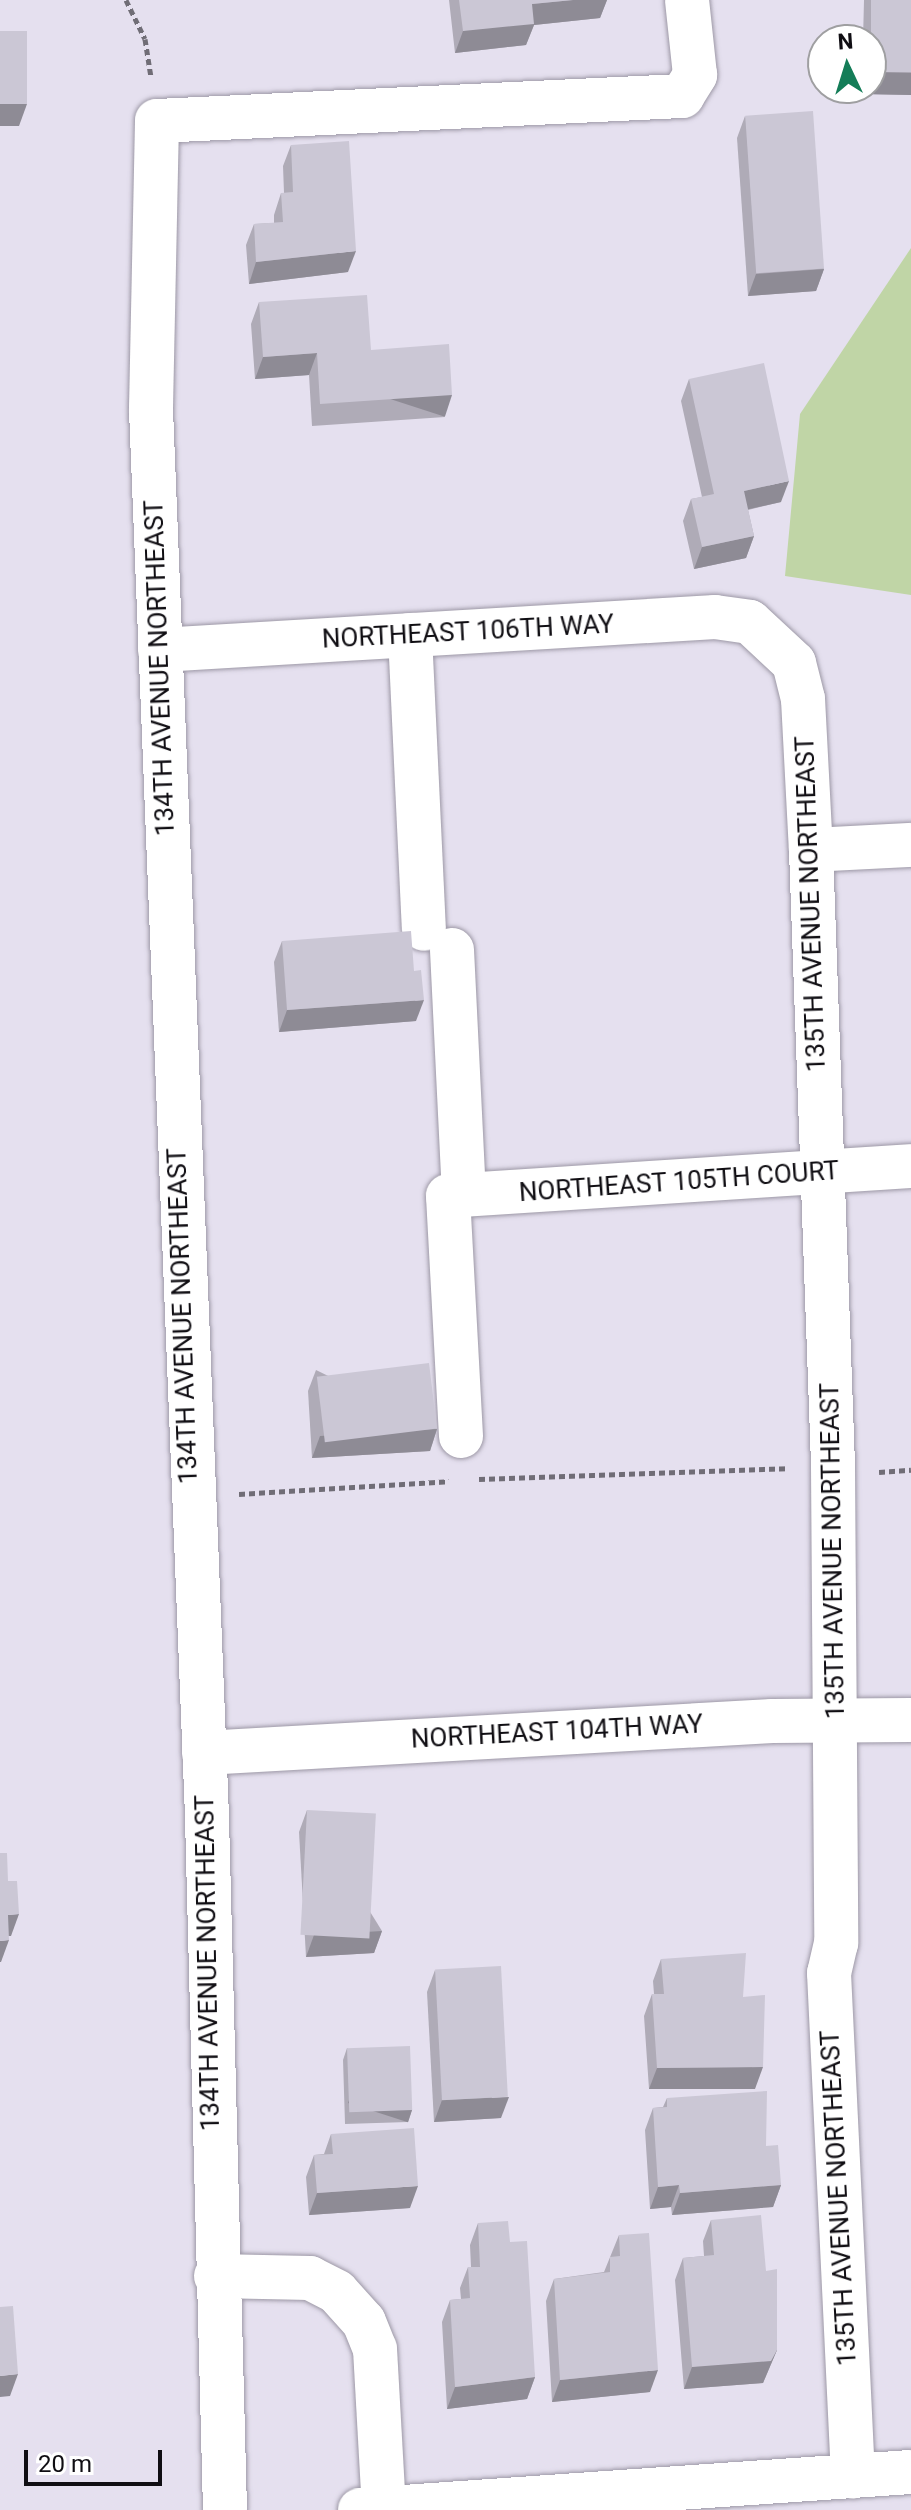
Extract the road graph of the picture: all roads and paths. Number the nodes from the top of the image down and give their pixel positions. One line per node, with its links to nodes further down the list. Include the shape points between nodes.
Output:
1 (126, 0): 3 (path, via 145,39)
2 (687, 0): 3 (street, via 695,75 682,96)
3 (157, 121): 6 (street, 134TH AVENUE NORTHEAST, via 151,408)
4 (410, 635): 5 (street, NORTHEAST 106TH WAY, via 715,617 750,622); 6 (street, NORTHEAST 106TH WAY); 11 (street)
5 (771, 635): 8 (street, 135TH AVENUE NORTHEAST, via 794,663 803,699)
6 (160, 650): 19 (street, 134TH AVENUE NORTHEAST)
7 (911, 845): 8 (street)
8 (811, 850): 10 (street, 135TH AVENUE NORTHEAST)
9 (911, 1166): 10 (street, NORTHEAST 105TH COURT)
10 (823, 1173): 11 (street, NORTHEAST 105TH COURT); 17 (street, 135TH AVENUE NORTHEAST)
11 (456, 1195): 12 (street)
12 (461, 1436)
13 (801, 1468): 16 (path)
14 (911, 1470): 15 (path)
15 (878, 1472)
16 (228, 1494)
17 (836, 1720): 18 (street, NORTHEAST 104TH WAY); 19 (street, NORTHEAST 104TH WAY); 22 (street, 135TH AVENUE NORTHEAST, via 829,1973)
18 (911, 1720)
19 (204, 1753): 20 (street, 134TH AVENUE NORTHEAST)
20 (216, 2276): 23 (street, via 310,2278 337,2292 364,2322 375,2349); 24 (street, 134TH AVENUE NORTHEAST)
21 (911, 2472): 22 (street)
22 (853, 2476): 23 (street)
23 (372, 2509)
24 (225, 2510)

